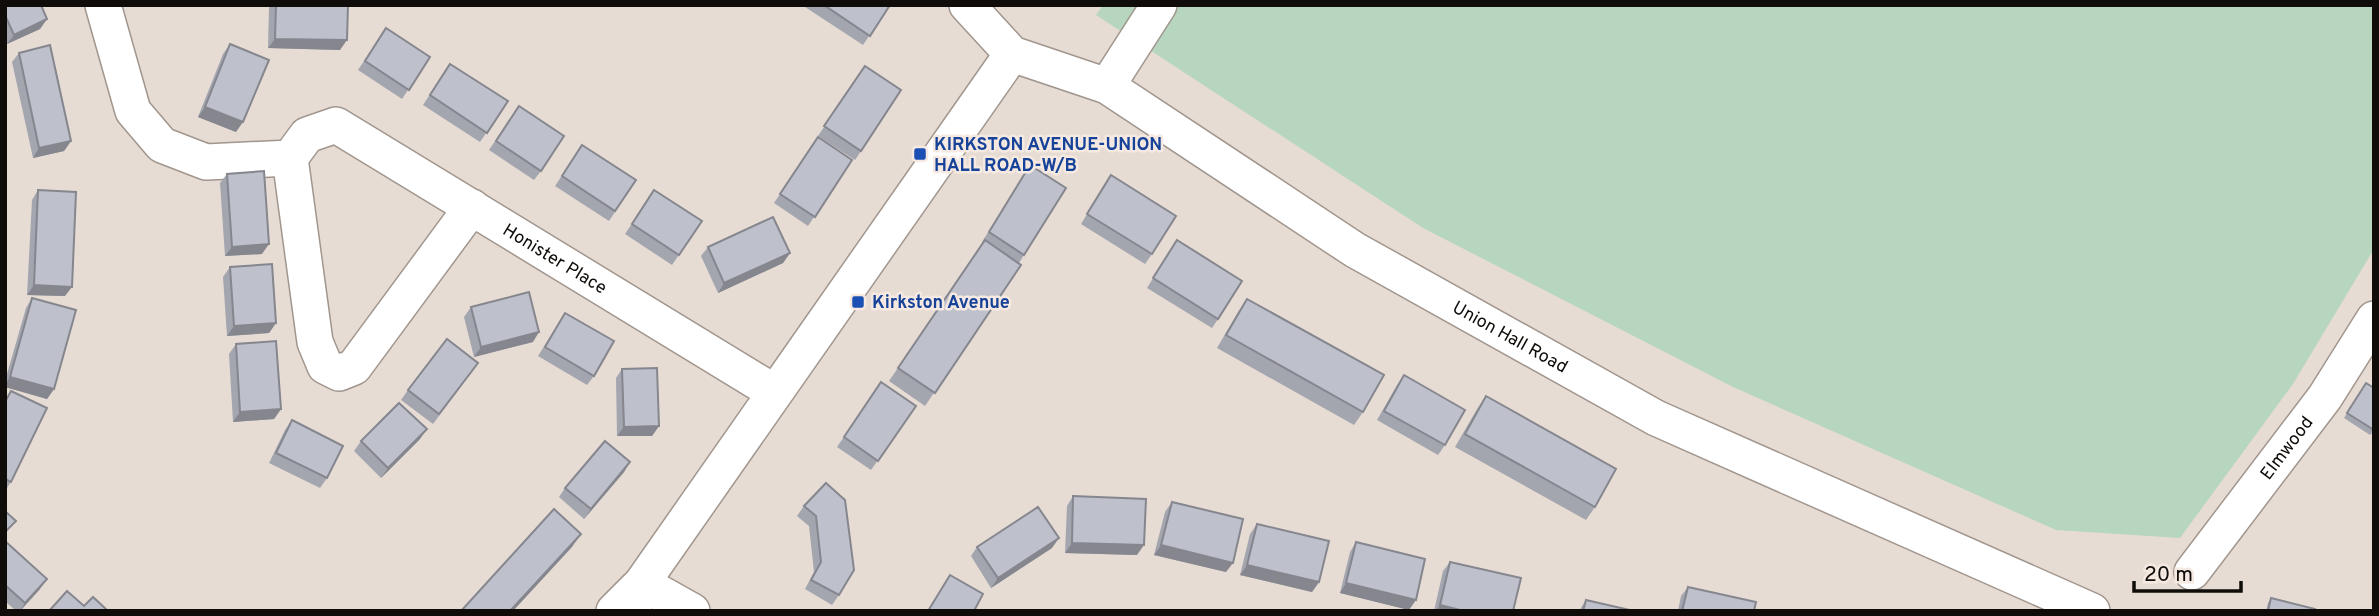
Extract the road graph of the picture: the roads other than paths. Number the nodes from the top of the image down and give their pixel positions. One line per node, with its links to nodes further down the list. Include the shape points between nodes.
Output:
1 (103, 5): 6 (street, via 133,111 162,145 206,162)
2 (967, 5): 4 (street, Union Hall Road)
3 (1159, 5): 5 (street)
4 (1012, 54): 5 (street, Union Hall Road); 9 (street)
5 (1107, 86): 14 (street, Union Hall Road, via 1355,250 1656,418)
6 (290, 158): 7 (street, Honister Place, via 307,135 336,125); 7 (street, via 315,342 325,366 339,373 354,367)
7 (472, 207): 9 (street, Honister Place)
8 (2374, 319): 10 (street, Elmwood, via 2325,397)
9 (774, 392): 11 (street)
10 (2192, 572)
11 (637, 597): 12 (street); 13 (street)
12 (614, 611)
13 (692, 611)
14 (2092, 611)

